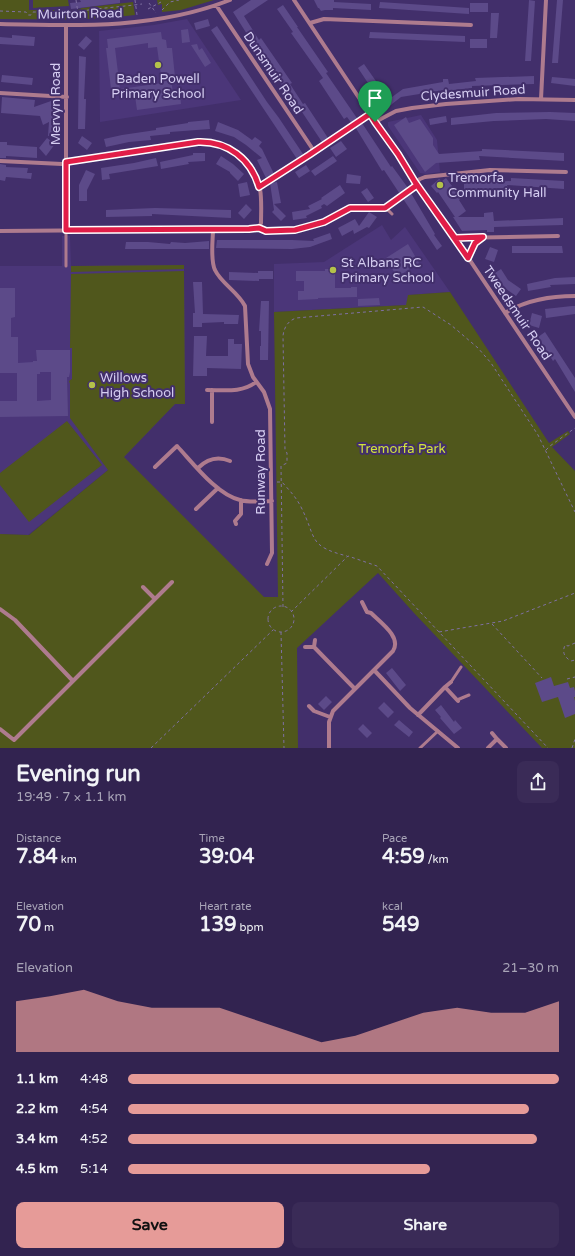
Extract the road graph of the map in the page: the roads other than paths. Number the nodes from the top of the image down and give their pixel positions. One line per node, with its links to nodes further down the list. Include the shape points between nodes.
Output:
1 (230, 0): 4 (street, Muirton Road)
2 (294, 0): 5 (street, Tweedsmuir Road)
3 (546, 0): 11 (street)
4 (216, 5): 8 (street, Muirton Road, via 190,13 134,22); 14 (street, Dunsmuir Road)
5 (310, 23): 7 (street, via 324,19); 13 (street, Tweedsmuir Road)
6 (0, 24): 8 (street, Muirton Road)
7 (471, 25)
8 (66, 26): 10 (street, Mervyn Road)
9 (0, 93): 10 (street)
10 (67, 97): 16 (street, Mervyn Road)
11 (540, 99): 12 (street, Clydesmuir Road); 13 (street, Clydesmuir Road, via 485,100 412,108 396,111)
12 (575, 100)
13 (375, 122): 18 (street, Tweedsmuir Road)
14 (314, 151)
15 (0, 161): 16 (street, via 62,164)
16 (66, 162): 21 (street, via 186,144 209,143 222,146 242,158 253,171 259,187); 23 (street, Mervyn Road)
17 (566, 172): 18 (street, via 490,170 425,177)
18 (416, 183): 27 (street, Tweedsmuir Road)
19 (350, 208): 20 (lane, via 385,208); 21 (street, via 324,222 304,228 266,231)
20 (392, 214)
21 (259, 228): 22 (street)
22 (213, 229): 23 (street); 32 (street, Runway Road, via 215,270 245,306 247,357)
23 (66, 230): 24 (street); 29 (lane)
24 (0, 231)
25 (558, 236): 26 (street)
26 (483, 237): 27 (street); 28 (street, via 475,243)
27 (455, 238): 28 (street, Tweedsmuir Road)
28 (468, 258): 31 (street, Tweedsmuir Road)
29 (66, 266)
30 (575, 296): 31 (street, via 531,302)
31 (505, 313): 35 (street, Tweedsmuir Road)
32 (256, 382): 34 (street, via 241,390); 42 (street, Runway Road, via 264,392 270,409)
33 (207, 390): 34 (street)
34 (212, 390): 36 (street)
35 (575, 417)
36 (212, 422)
37 (230, 461): 39 (street, via 211,459)
38 (155, 467): 39 (street, via 177,446)
39 (198, 468): 40 (street)
40 (218, 488): 41 (street); 43 (street)
41 (241, 500): 42 (street); 44 (street, via 241,514 234,521)
42 (272, 501): 45 (street, Runway Road, via 272,553)
43 (196, 509)
44 (236, 524)
45 (267, 564)
46 (172, 582): 48 (street)
47 (143, 587): 48 (street)
48 (155, 599): 56 (street)
49 (362, 602): 55 (street, via 365,613 371,613 393,636 396,643 393,651)
50 (0, 609): 56 (street, via 15,620)
51 (315, 640): 53 (street)
52 (305, 647): 53 (street)
53 (314, 647): 59 (street)
54 (461, 667): 57 (lane)
55 (374, 670): 59 (street); 63 (street)
56 (73, 681): 65 (street, via 14,740)
57 (451, 682): 58 (street)
58 (445, 687): 61 (street); 63 (street)
59 (355, 689): 64 (street)
60 (469, 695): 61 (lane)
61 (458, 701)
62 (309, 706): 64 (street, via 314,711)
63 (418, 715): 66 (street)
64 (330, 717): 69 (street)
65 (0, 729)
66 (438, 731): 70 (lane); 71 (street)
67 (492, 733): 68 (street)
68 (498, 739): 72 (street); 73 (street)
69 (329, 748)
70 (420, 748)
71 (458, 748)
72 (488, 748)
73 (506, 748)

